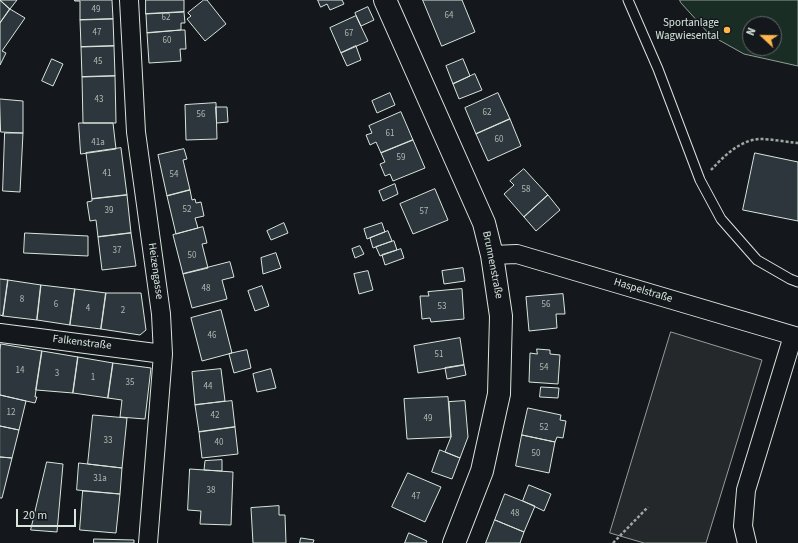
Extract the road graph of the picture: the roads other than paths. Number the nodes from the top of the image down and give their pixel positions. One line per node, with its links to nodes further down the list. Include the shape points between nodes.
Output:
1 (129, 0): 8 (street, Heizengasse, via 136,132 161,314)
2 (385, 0): 4 (street, Brunnenstraße, via 484,223)
3 (628, 0): 5 (lane, via 658,69 700,180 721,219 757,260)
4 (492, 255): 7 (street, Haspelstraße, via 517,254); 10 (street, Brunnenstraße, via 501,316 499,394 482,471)
5 (798, 282)
6 (0, 333): 8 (street, Falkenstraße)
7 (796, 337): 11 (street, Haspelstraße, via 746,490 743,526)
8 (164, 354): 9 (street, Heizengasse)
9 (148, 543)
10 (454, 543)
11 (747, 543)

